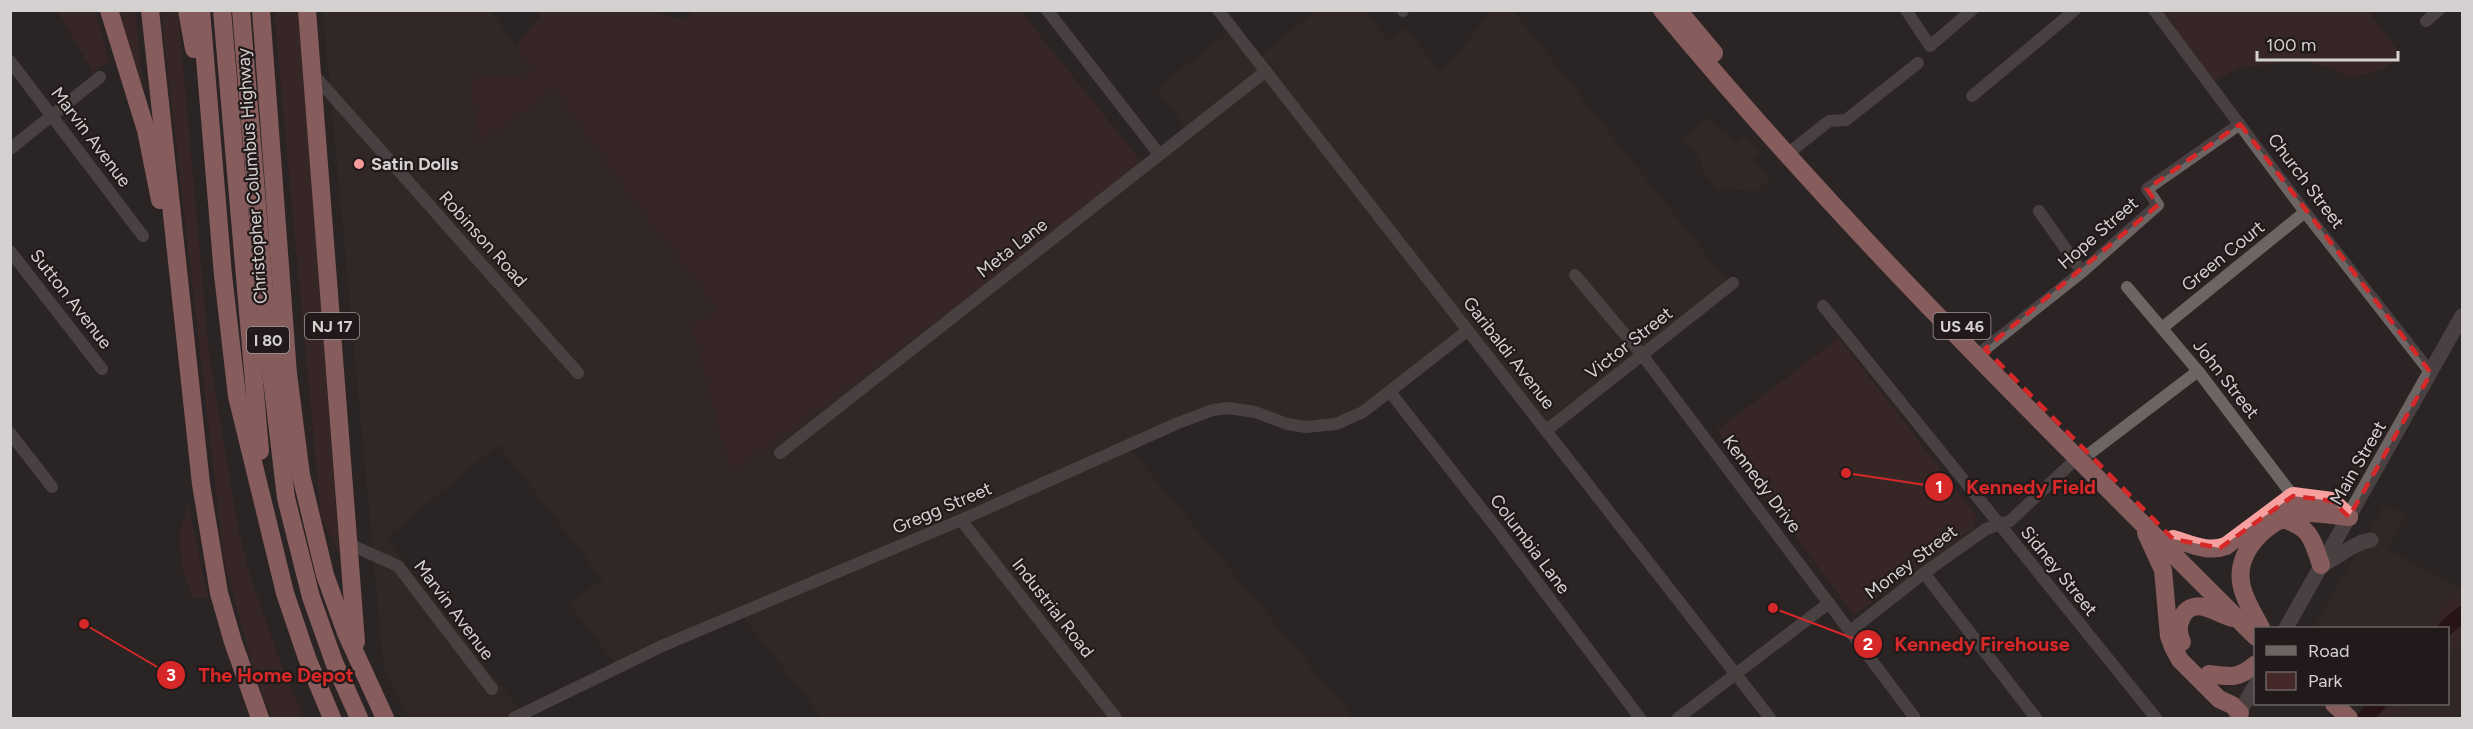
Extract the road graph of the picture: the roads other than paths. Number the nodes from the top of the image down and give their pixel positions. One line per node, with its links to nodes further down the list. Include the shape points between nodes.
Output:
1 (109, 10): 43 (highway, via 146,129)
2 (150, 10): 43 (highway)
3 (187, 10): 30 (highway)
4 (201, 10): 30 (highway, Christopher Columbus Highway / I 80)
5 (222, 10): 62 (highway, Christopher Columbus Highway / I 80)
6 (241, 10): 83 (highway, Christopher Columbus Highway / I 80, via 281,464 302,563 334,662)
7 (261, 10): 84 (highway, Christopher Columbus Highway / I 80, via 296,442 316,542 346,633)
8 (307, 10): 22 (highway, NJ 17)
9 (1047, 10): 29 (street)
10 (1218, 10): 21 (street, Garibaldi Avenue)
11 (1662, 10): 54 (highway, US 46, via 1851,227)
12 (1906, 10): 13 (street, via 1930,46)
13 (1972, 10)
14 (2075, 10): 24 (street)
15 (2154, 10): 26 (street, Church Street)
16 (2439, 10): 18 (street)
17 (1682, 12): 27 (highway, US 46)
18 (2426, 21)
19 (10, 61): 25 (street, Marvin Avenue)
20 (1918, 63): 27 (street, via 1846,120 1829,121)
21 (1266, 71): 29 (street, Meta Lane); 42 (street, Garibaldi Avenue)
22 (313, 74): 48 (street, Robinson Road); 65 (highway, NJ 17)
23 (100, 77): 25 (street)
24 (1972, 96)
25 (54, 116): 28 (street); 33 (street, Marvin Avenue)
26 (2240, 124): 32 (street, Church Street); 35 (street, Hope Street, via 2147,189 2158,205)
27 (1795, 148): 44 (highway, US 46)
28 (10, 149)
29 (1159, 154): 53 (street, Meta Lane)
30 (215, 175): 62 (highway, Christopher Columbus Highway / I 80, via 236,387)
31 (2039, 211): 35 (street)
32 (2305, 212): 41 (street, Green Court); 49 (street, Church Street)
33 (143, 236)
34 (10, 251): 46 (street, Sutton Avenue)
35 (2082, 272): 44 (street, Hope Street)
36 (1575, 275): 45 (street, Kennedy Drive)
37 (1733, 283): 45 (street, Victor Street)
38 (2127, 287): 41 (street, John Street)
39 (1823, 306): 61 (street, Sidney Street)
40 (2463, 316): 49 (main road, Main Street)
41 (2162, 328): 47 (street, John Street)
42 (1467, 331): 50 (street, Gregg Street); 51 (street, Garibaldi Avenue)
43 (185, 333): 82 (highway, via 201,484 219,592)
44 (1985, 349): 54 (highway, US 46)
45 (1643, 356): 51 (street, Victor Street); 68 (street, Kennedy Drive)
46 (102, 369)
47 (2198, 371): 54 (street, Money Street); 56 (street, John Street)
48 (578, 373)
49 (2431, 373): 57 (main road, Main Street)
50 (1390, 392): 59 (street, Gregg Street, via 1351,418 1323,426 1287,424 1241,409 1213,410); 87 (street, Columbia Lane)
51 (1547, 430): 77 (street, Garibaldi Avenue)
52 (10, 433): 55 (street)
53 (780, 453)
54 (2083, 456): 60 (highway, US 46); 61 (street, Money Street, via 2010,521); 63 (highway, US 46)
55 (52, 487)
56 (2293, 496): 57 (highway, via 2332,501); 63 (highway, via 2220,549)
57 (2349, 517): 58 (highway, via 2304,513); 66 (main road, Main Street)
58 (2283, 519): 66 (highway, via 2310,533); 71 (highway, via 2253,542 2242,566 2241,582)
59 (961, 520): 85 (street, Gregg Street, via 662,645); 86 (street, Industrial Road)
60 (2142, 522): 69 (highway, US 46); 81 (highway, via 2163,570 2173,647 2180,660)
61 (1997, 524): 67 (street, Money Street); 92 (street, Sidney Street)
62 (268, 529): 80 (highway, Christopher Columbus Highway / I 80, via 295,626)
63 (2173, 539): 70 (highway, US 46)
64 (2371, 540): 66 (main road, via 2353,544 2339,557)
65 (349, 544): 79 (street, Marvin Avenue, via 398,566); 83 (highway, NJ 17)
66 (2321, 565): 72 (main road, Main Street)
67 (1924, 573): 73 (street, Money Street); 91 (street)
68 (1829, 603): 73 (street, Kennedy Drive); 77 (street)
69 (2240, 621): 74 (highway, US 46); 76 (highway, via 2202,606 2187,610 2181,617 2178,633 2182,644)
70 (2259, 627)
71 (2260, 627)
72 (2287, 627)
73 (1850, 631): 90 (street, Kennedy Drive)
74 (2254, 635)
75 (2254, 665): 76 (highway, via 2232,677)
76 (2209, 674): 81 (highway, via 2228,691)
77 (1736, 675): 88 (street); 89 (street, Garibaldi Avenue)
78 (2254, 687): 81 (main road)
79 (492, 689)
80 (329, 712)
81 (2236, 712)
82 (259, 717)
83 (360, 718)
84 (385, 718)
85 (514, 718)
86 (1116, 718)
87 (1640, 718)
88 (1678, 718)
89 (1770, 718)
90 (1914, 718)
91 (2036, 718)
92 (2156, 718)

